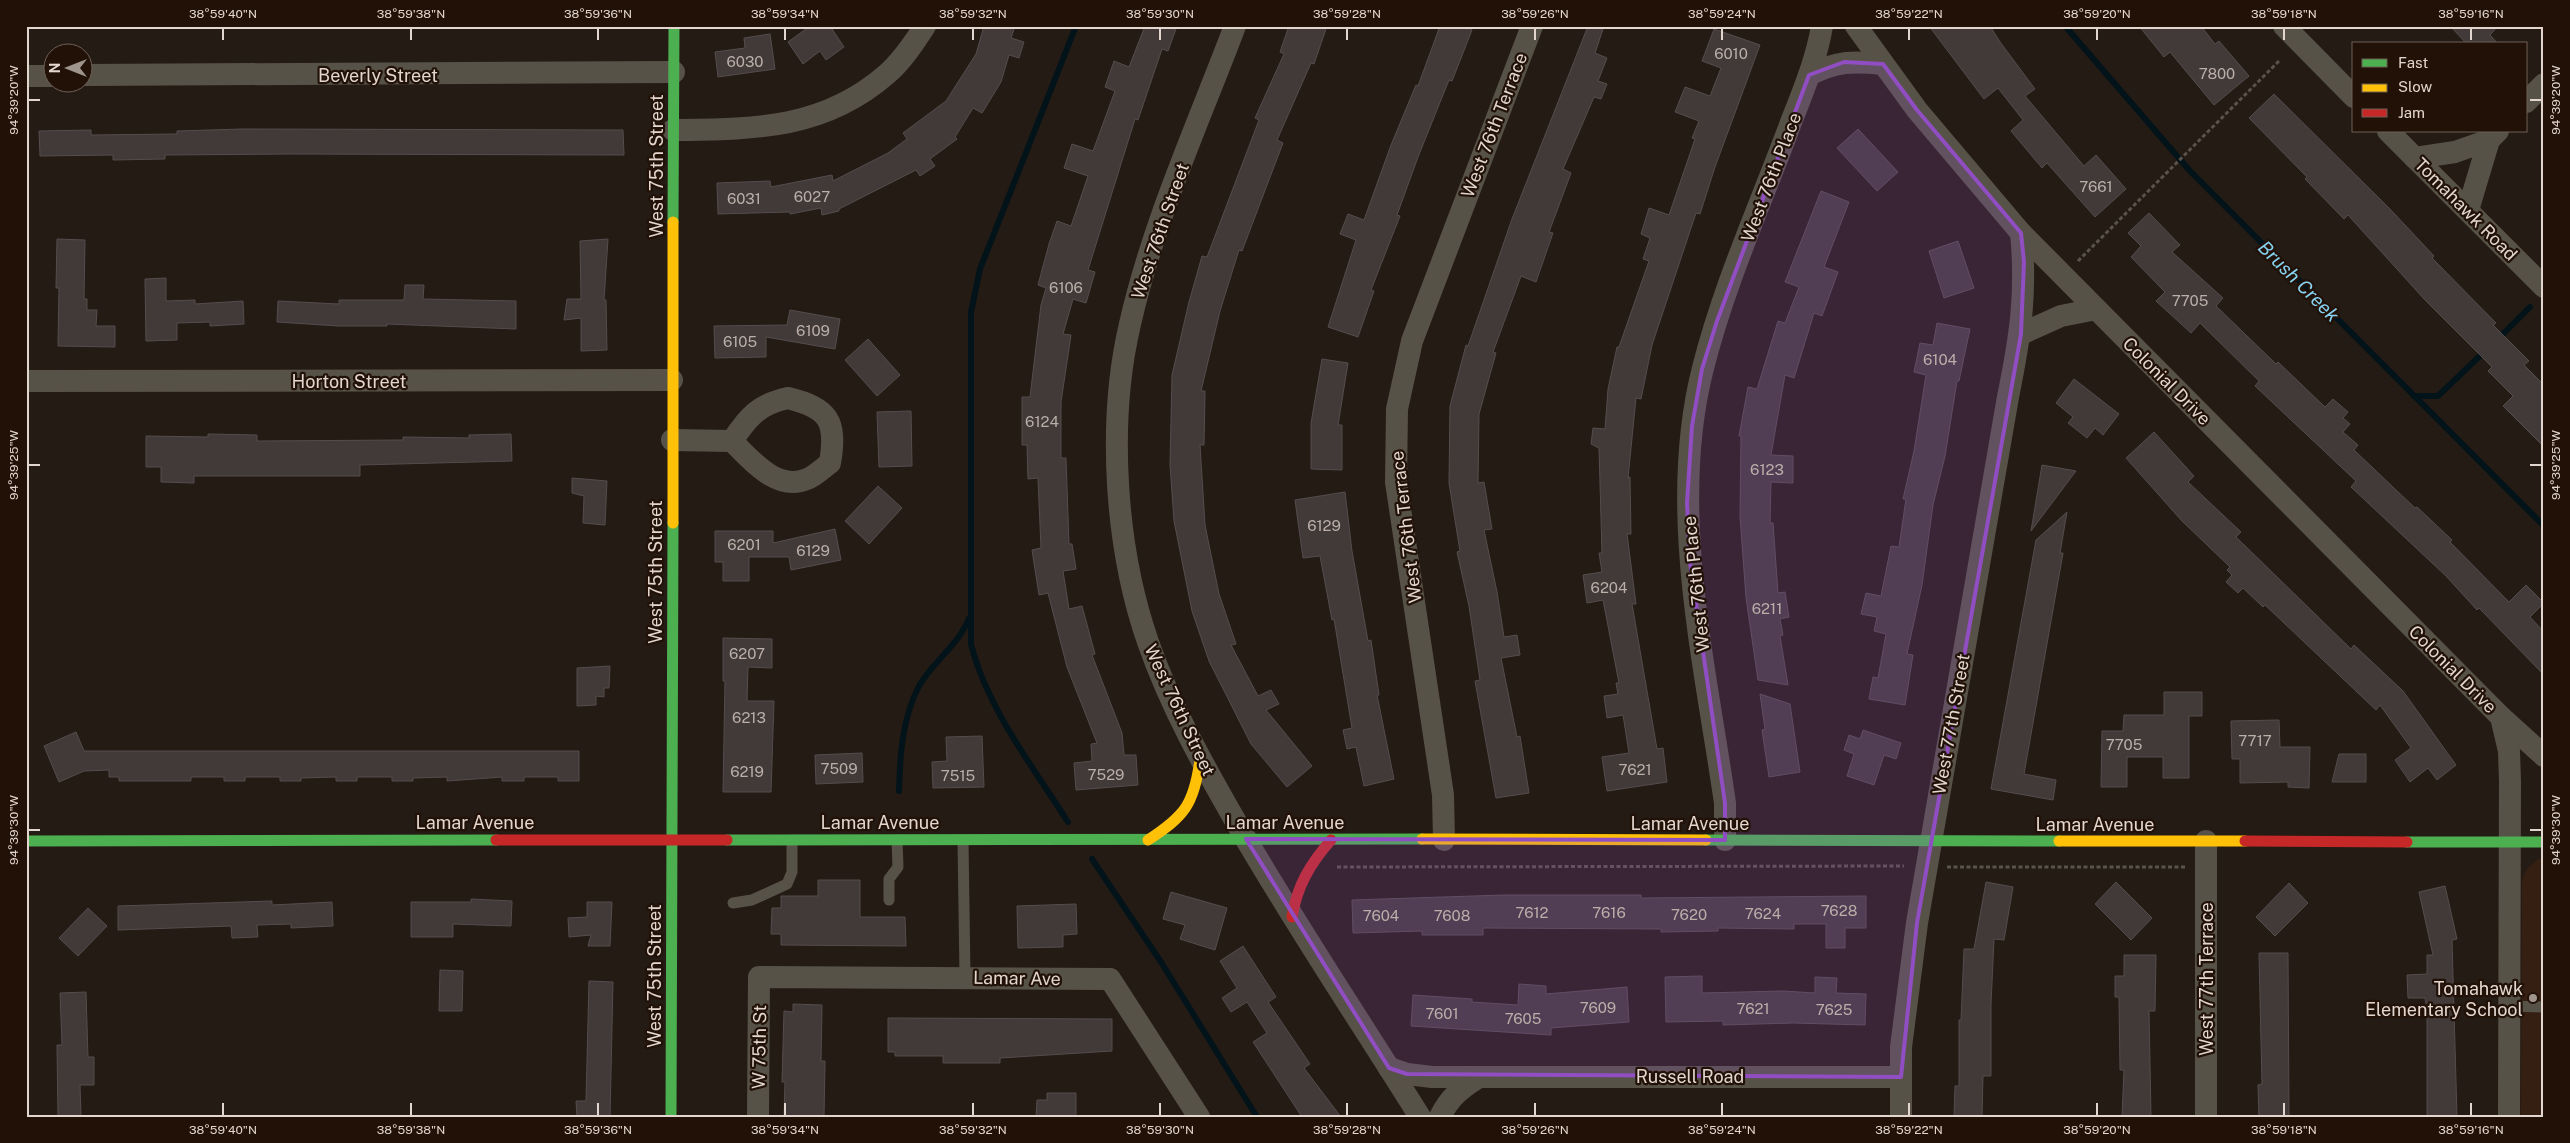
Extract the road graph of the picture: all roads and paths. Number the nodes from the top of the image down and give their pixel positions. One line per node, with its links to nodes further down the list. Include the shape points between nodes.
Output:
1 (674, 26): 10 (street, West 75th Street)
2 (925, 26): 18 (street, via 905,56 887,74 834,109 784,125)
3 (1235, 26): 34 (street, West 76th Street, via 1150,249 1129,325 1122,368 1117,445 1118,488 1128,563 1146,638)
4 (1532, 26): 42 (street, West 76th Terrace, via 1412,341 1397,408 1396,482 1442,786)
5 (1822, 26): 11 (street, West 76th Place)
6 (1856, 26): 9 (street, Colonial Drive)
7 (2284, 26): 16 (street)
8 (2280, 60): 24 (path)
9 (1884, 64): 11 (street, via 1844,62); 23 (street, Colonial Drive, via 1916,110)
10 (674, 72): 14 (street, Beverly Street); 18 (street, West 75th Street)
11 (1809, 75): 43 (street, West 76th Place, via 1717,321 1702,369 1692,426 1687,503 1690,562 1725,803)
12 (26, 76): 13 (street)
13 (42, 76)
14 (92, 76)
15 (2544, 84): 17 (street)
16 (2352, 95)
17 (2528, 100)
18 (673, 130): 28 (street, West 75th Street)
19 (2389, 132): 21 (street, Tomahawk Road)
20 (2493, 136): 21 (street, via 2455,152); 22 (street)
21 (2415, 158): 22 (street, Tomahawk Road)
22 (2468, 210): 25 (street, Tomahawk Road)
23 (2021, 233): 26 (street, Colonial Drive); 27 (street, West 77th Street, via 2024,262)
24 (2075, 264)
25 (2544, 287)
26 (2096, 309): 27 (street, via 2061,316); 32 (street, Colonial Drive)
27 (2021, 334): 45 (street, West 77th Street)
28 (672, 380): 29 (street, Horton Street); 30 (street, West 75th Street)
29 (26, 381)
30 (672, 440): 31 (street); 36 (street, West 75th Street)
31 (732, 441): 31 (street, via 756,466 782,482 807,480 830,463 834,440 828,417 811,404 788,398 770,402 748,418)
32 (2501, 717): 33 (street, Colonial Drive); 48 (street, Colonial Drive, via 2509,751)
33 (2544, 756)
34 (1200, 760): 35 (street, West 76th Street); 40 (street, via 1196,792 1189,808 1179,820)
35 (1246, 839): 40 (street, Lamar Avenue); 41 (street, Lamar Avenue); 55 (street, West 76th Street)
36 (673, 840): 37 (street, Lamar Avenue); 44 (street, Lamar Avenue); 63 (street, West 75th Street)
37 (792, 840): 38 (street, Lamar Avenue); 54 (lane, via 792,872 787,884 752,900)
38 (897, 840): 39 (street, Lamar Avenue); 53 (lane, via 898,867 889,879)
39 (963, 840): 40 (street, Lamar Avenue); 57 (lane)
40 (1148, 840)
41 (1331, 840): 42 (street, Lamar Avenue); 55 (street, via 1306,871 1296,891)
42 (1444, 840): 43 (street, Lamar Avenue)
43 (1725, 840): 45 (street, Lamar Avenue)
44 (26, 841)
45 (1932, 841): 46 (street, Lamar Avenue); 62 (street, West 77th Street, via 1907,995)
46 (2206, 841): 48 (street, Lamar Avenue); 69 (street, West 77th Terrace)
47 (2544, 842): 48 (street, Lamar Avenue)
48 (2509, 843): 58 (street, Colonial Drive)
49 (1904, 866): 52 (path)
50 (1941, 867): 51 (path)
51 (2187, 867)
52 (1331, 868)
53 (889, 900)
54 (733, 903)
55 (1292, 917): 60 (street, West 76th Street)
56 (759, 977): 57 (street, Lamar Ave); 64 (street, W 75th St)
57 (965, 977): 65 (street, Lamar Ave, via 1110,979)
58 (2509, 1006): 59 (lane); 70 (street, Colonial Drive)
59 (2544, 1007)
60 (1389, 1068): 61 (street, Russell Road, via 1424,1076); 66 (street, West 76th Street)
61 (1478, 1077): 62 (street, Russell Road); 67 (street, via 1448,1100)
62 (1901, 1077): 68 (street, West 77th Street)
63 (671, 1117)
64 (758, 1117)
65 (1199, 1117)
66 (1420, 1117)
67 (1440, 1117)
68 (1901, 1117)
69 (2206, 1117)
70 (2509, 1117)

